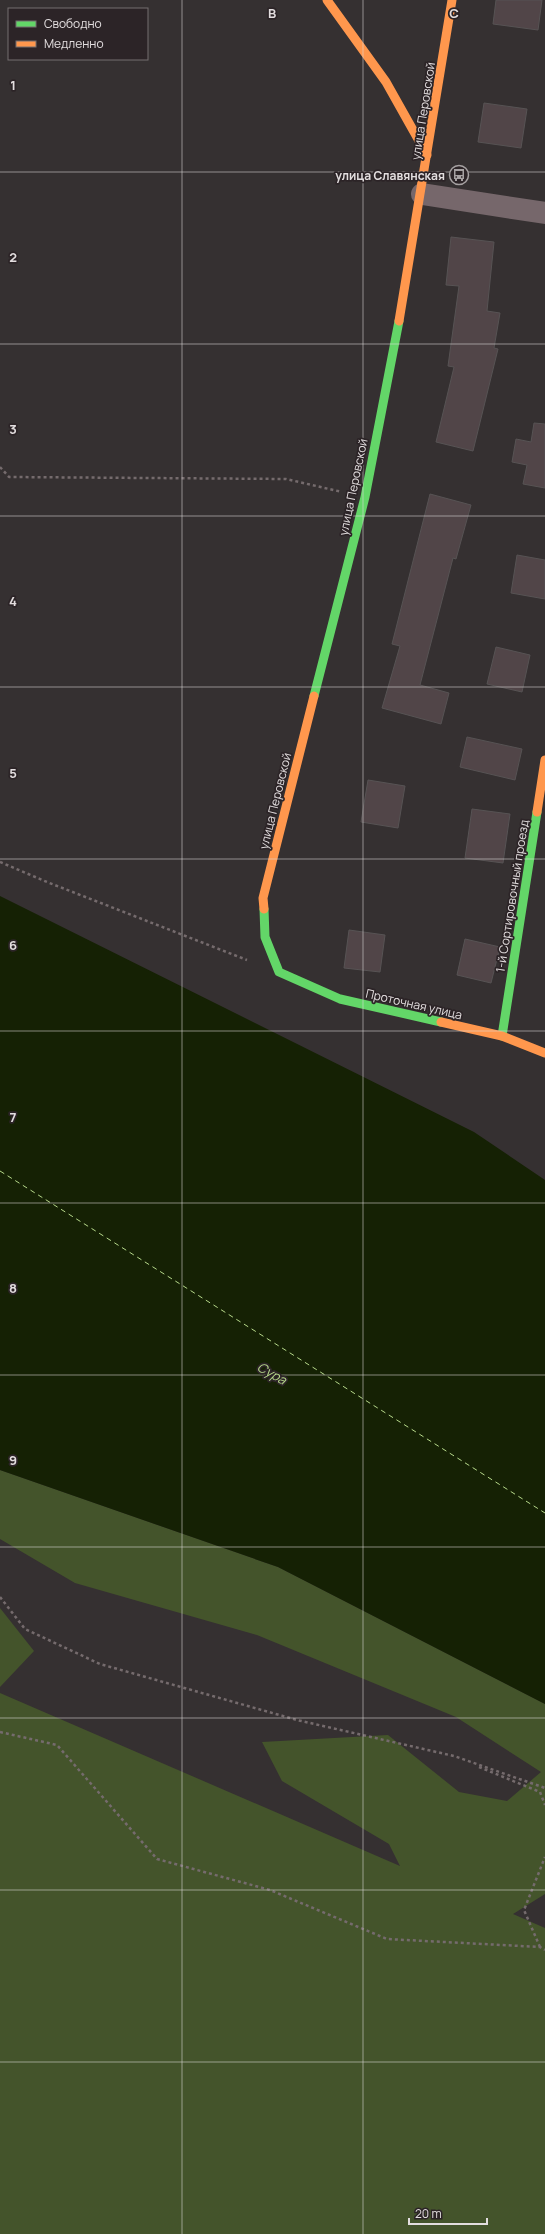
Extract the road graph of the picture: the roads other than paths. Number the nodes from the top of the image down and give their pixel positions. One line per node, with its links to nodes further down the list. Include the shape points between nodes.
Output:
1 (327, 0): 3 (main road, via 386,82)
2 (452, 0): 3 (main road, улица Перовской)
3 (428, 155): 4 (main road, улица Перовской)
4 (422, 194): 5 (street); 7 (main road, улица Перовской, via 365,497 263,898 264,937)
5 (545, 212)
6 (545, 760): 8 (main road, 1-й Сортировочный проезд)
7 (279, 972): 8 (main road, Проточная улица, via 340,999)
8 (502, 1036): 9 (main road, Проточная улица)
9 (545, 1054)

